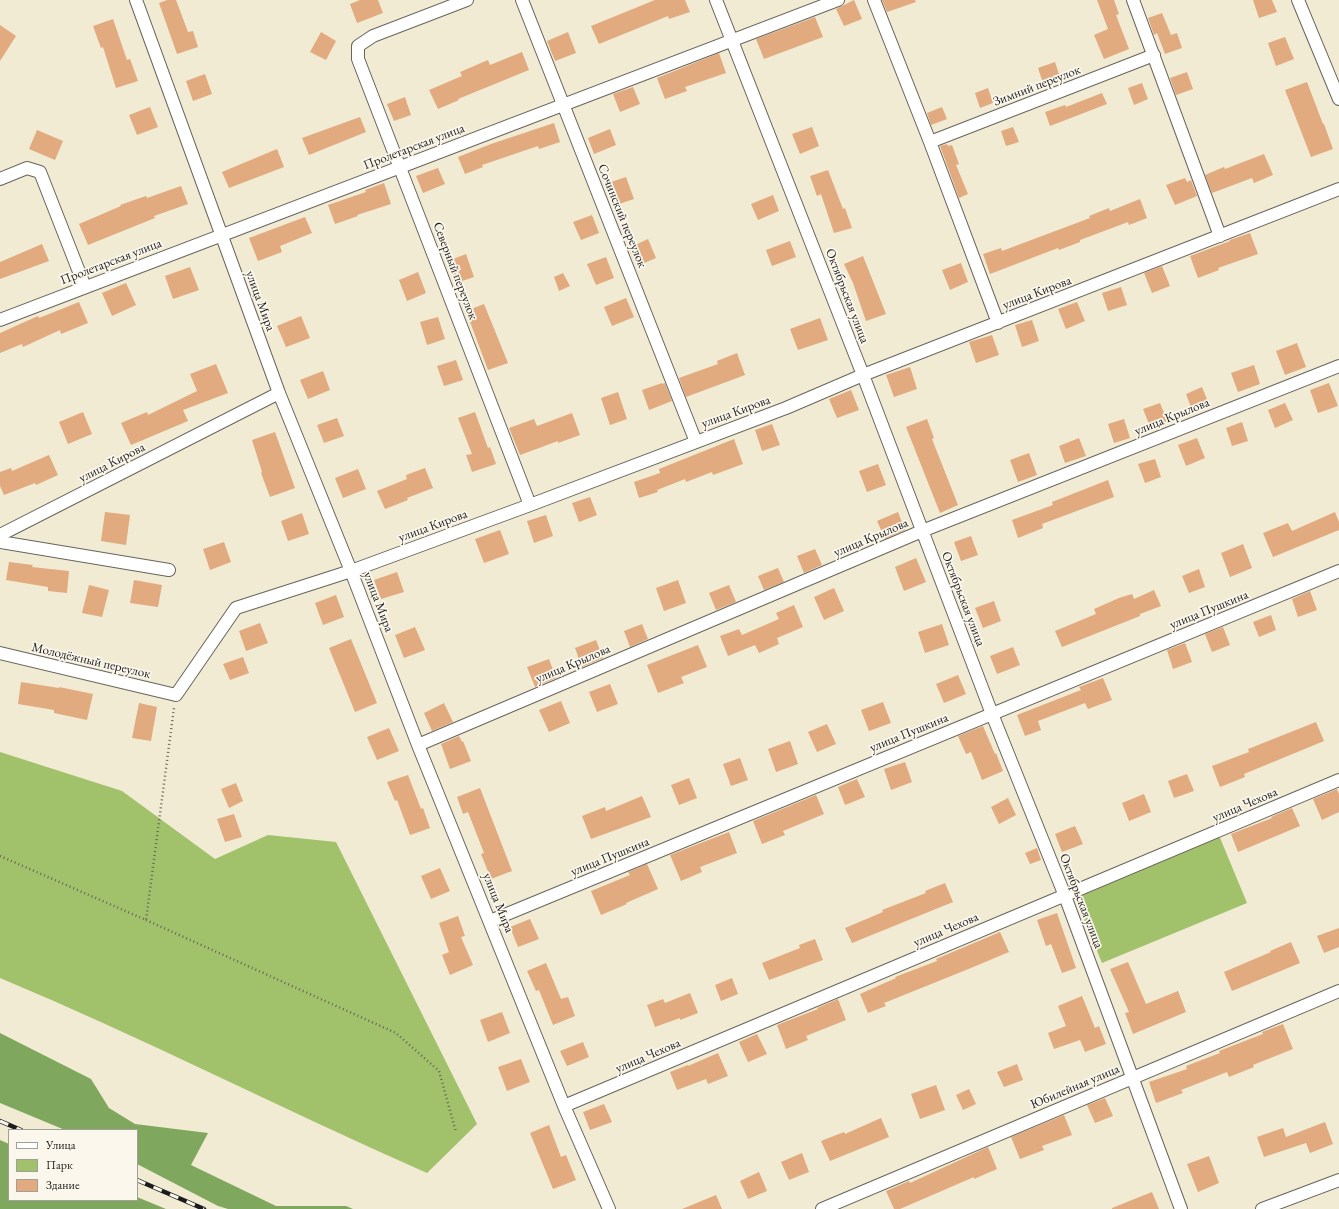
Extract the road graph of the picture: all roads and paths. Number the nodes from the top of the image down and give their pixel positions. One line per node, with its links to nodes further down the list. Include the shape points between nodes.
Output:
1 (136, 0): 17 (street, улица Мира)
2 (467, 0): 14 (street, Северный переулок, via 373,36 358,46 358,60)
3 (522, 0): 12 (street, Сочинский переулок)
4 (716, 0): 9 (street, Октябрьская улица)
5 (838, 0): 9 (street, Пролетарская улица)
6 (874, 0): 13 (street)
7 (1134, 0): 10 (street)
8 (1298, 0): 11 (street)
9 (732, 40): 12 (street, Пролетарская улица); 23 (street, Октябрьская улица)
10 (1154, 55): 13 (street, Зимний переулок); 18 (street)
11 (1339, 99)
12 (563, 105): 14 (street, Пролетарская улица); 25 (street, Сочинский переулок)
13 (930, 142): 21 (street)
14 (400, 167): 17 (street, Пролетарская улица); 26 (street, Северный переулок)
15 (0, 179): 19 (street, via 27,168 40,172)
16 (1339, 189): 18 (street, улица Кирова)
17 (221, 236): 19 (street, Пролетарская улица); 24 (street, улица Мира)
18 (1220, 236): 21 (street, улица Кирова)
19 (85, 287): 20 (street, Пролетарская улица)
20 (0, 320)
21 (998, 323): 23 (street, улица Кирова)
22 (1339, 366): 27 (street, улица Крылова)
23 (863, 375): 25 (street, улица Кирова); 27 (street, Октябрьская улица)
24 (279, 393): 28 (street, улица Кирова); 31 (street, улица Мира)
25 (696, 442): 26 (street, улица Кирова)
26 (530, 505): 31 (street, улица Кирова)
27 (922, 532): 35 (street, Октябрьская улица); 36 (street, улица Крылова)
28 (0, 535)
29 (0, 542): 30 (street)
30 (169, 570)
31 (351, 570): 34 (street, улица Кирова, via 236,608); 36 (street, улица Мира)
32 (1339, 571): 35 (street, улица Пушкина)
33 (0, 653): 34 (street, Молодёжный переулок)
34 (176, 695): 40 (path)
35 (992, 714): 39 (street, Октябрьская улица); 41 (street, улица Пушкина)
36 (418, 745): 41 (street, улица Мира)
37 (1339, 780): 39 (street, улица Чехова)
38 (0, 856): 40 (path)
39 (1064, 896): 43 (street, Октябрьская улица); 44 (street, улица Чехова)
40 (146, 920): 45 (path, via 396,1033 438,1071)
41 (490, 921): 44 (street, улица Мира)
42 (1339, 991): 43 (street, Юбилейная улица)
43 (1132, 1078): 48 (street, Юбилейная улица); 49 (street, Октябрьская улица)
44 (564, 1106): 47 (street, улица Мира)
45 (456, 1132)
46 (1339, 1180): 50 (street)
47 (609, 1209)
48 (822, 1209)
49 (1181, 1209)
50 (1262, 1209)

